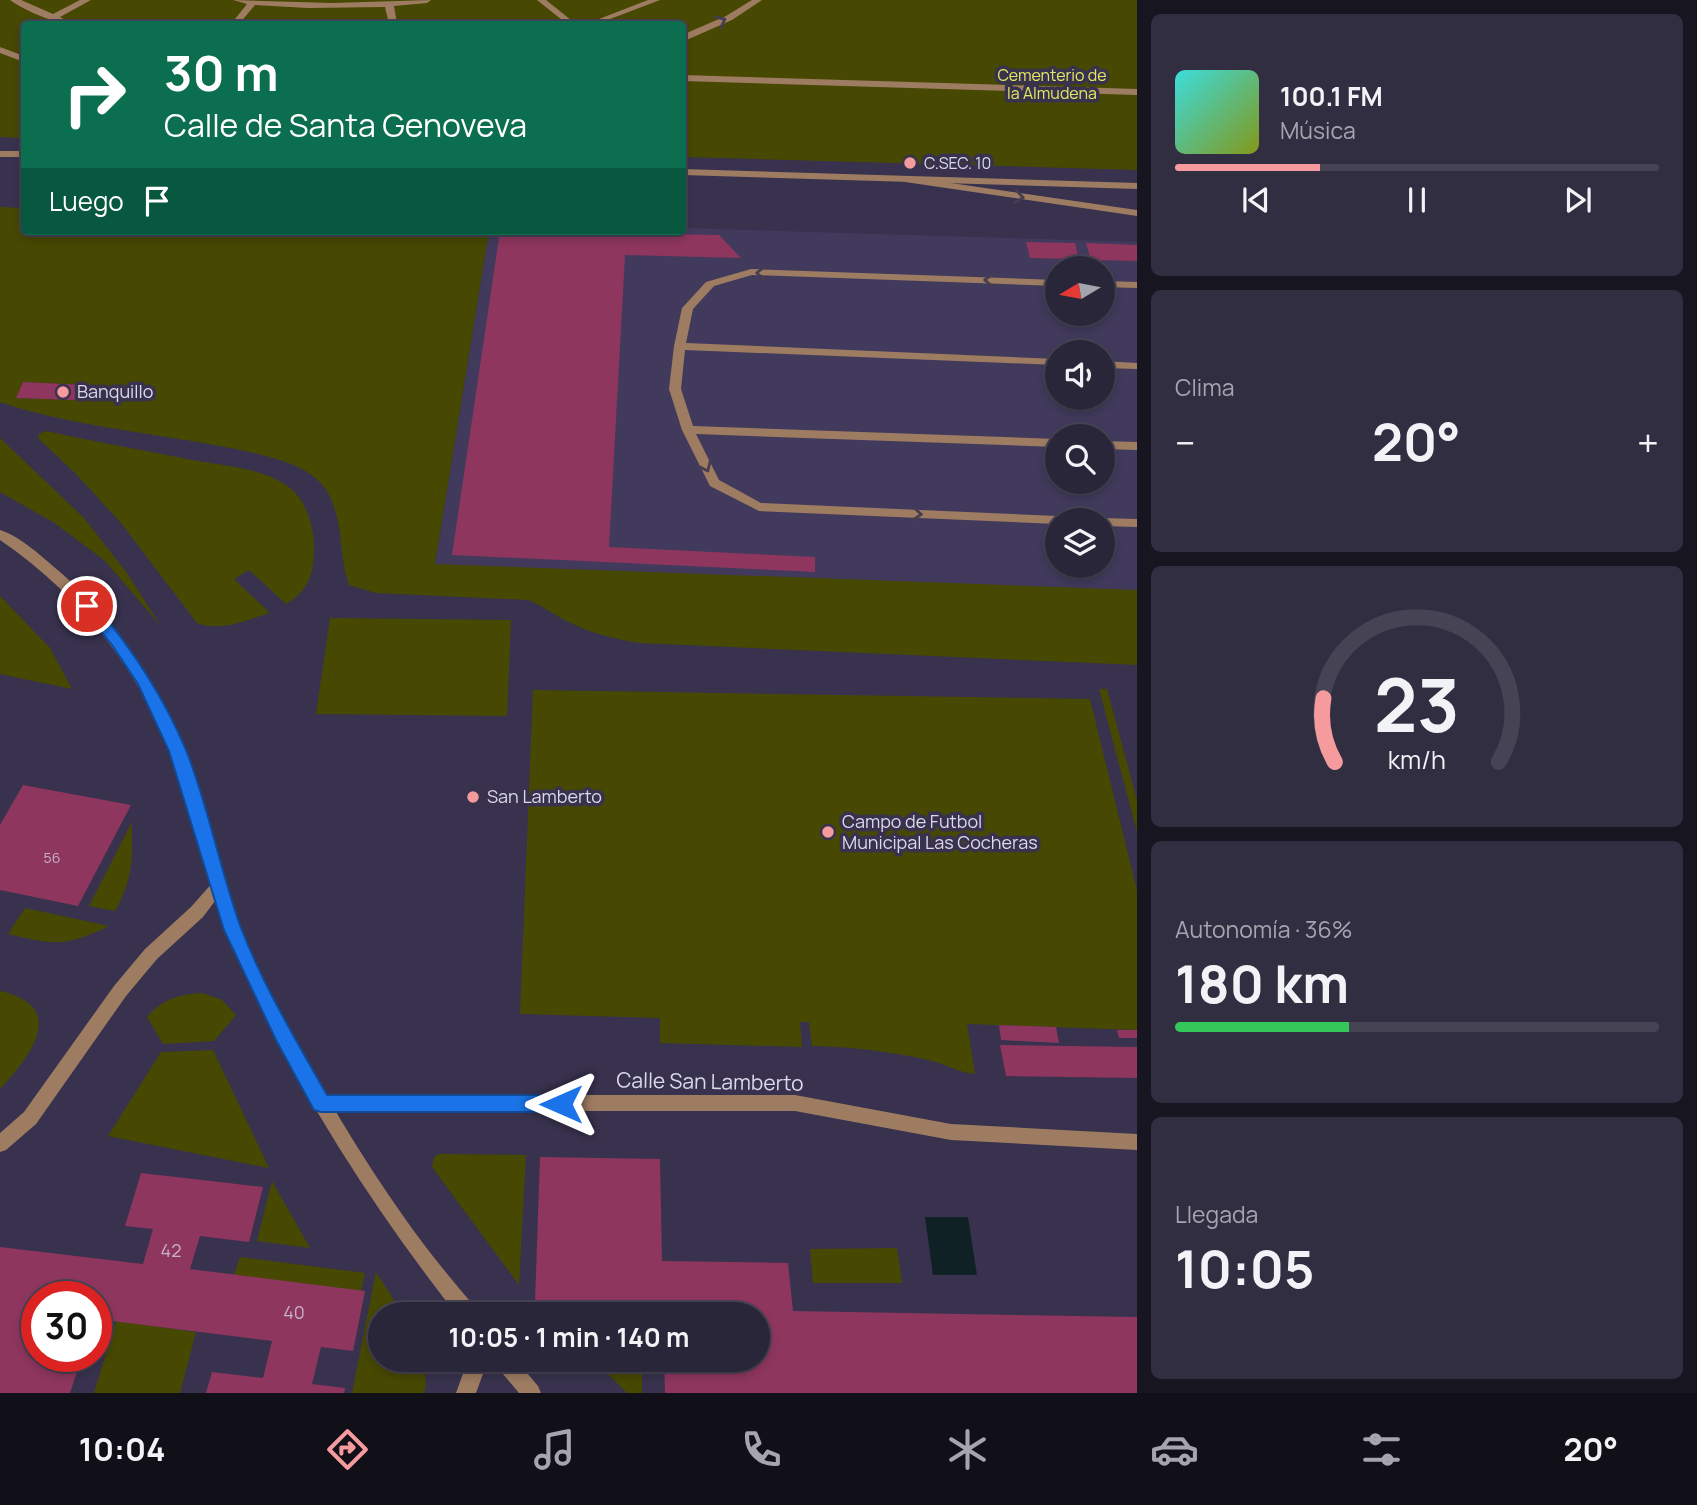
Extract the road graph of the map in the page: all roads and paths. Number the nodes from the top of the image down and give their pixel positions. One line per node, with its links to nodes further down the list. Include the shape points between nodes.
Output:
1 (14, 0): 10 (street)
2 (88, 0): 10 (street)
3 (237, 0): 8 (street)
4 (427, 0): 9 (street)
5 (541, 0): 14 (street)
6 (656, 0): 15 (street)
7 (758, 0): 16 (street, one-way to 7)
8 (254, 1): 9 (street); 12 (street)
9 (389, 5): 13 (street)
10 (52, 18): 11 (street)
11 (60, 21)
12 (237, 21)
13 (392, 21)
14 (568, 21)
15 (598, 21)
16 (686, 37)
17 (0, 50): 18 (street)
18 (21, 58)
19 (686, 78): 20 (street)
20 (1137, 92)
21 (0, 153): 22 (street)
22 (21, 154)
23 (686, 172): 24 (street)
24 (904, 179): 25 (street); 26 (street, one-way to 26)
25 (1137, 186)
26 (1137, 213)
27 (1045, 283): 30 (street, one-way to 30, via 751,272 710,284 688,308)
28 (1115, 284): 29 (street)
29 (1137, 285)
30 (680, 346): 31 (street); 34 (street, via 675,389)
31 (1045, 361)
32 (1115, 365): 33 (street)
33 (1137, 366)
34 (688, 430): 35 (street); 38 (street, one-way to 38, via 714,483 759,507)
35 (1045, 443)
36 (1115, 445): 37 (street)
37 (1137, 446)
38 (1045, 519)
39 (1115, 522): 40 (street)
40 (1137, 523)
41 (0, 534): 42 (street, via 72,588 145,682 177,751)
42 (219, 885): 43 (street, via 233,930); 45 (street, via 151,954 30,1118)
43 (321, 1103): 44 (street, Calle San Lamberto, via 796,1103 951,1132); 46 (street, via 392,1216)
44 (1137, 1142)
45 (0, 1144)
46 (459, 1302)
47 (474, 1372): 49 (street)
48 (514, 1372): 50 (street)
49 (466, 1393)
50 (531, 1393)

